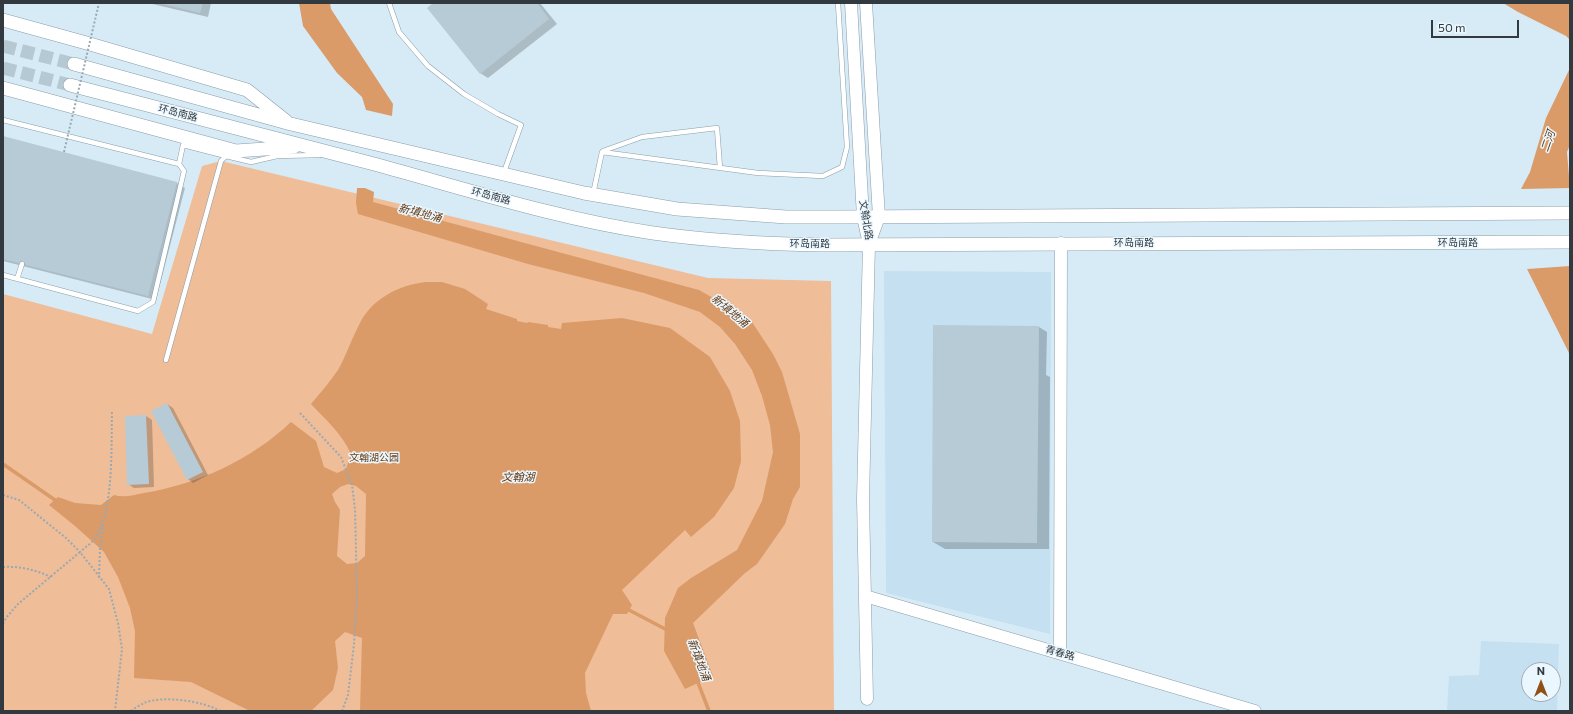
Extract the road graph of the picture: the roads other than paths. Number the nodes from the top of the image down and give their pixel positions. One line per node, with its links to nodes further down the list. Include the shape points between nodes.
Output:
1 (389, 3): 17 (lane, via 399,32 428,66 464,94 521,125)
2 (838, 3): 16 (lane, via 847,146 842,167 823,176 758,173)
3 (851, 3): 20 (street, 文翰北路)
4 (866, 3): 21 (street, 文翰北路)
5 (3, 20): 10 (main road, via 247,90)
6 (74, 64): 10 (main road, 环岛南路)
7 (70, 85): 11 (main road, 环岛南路)
8 (3, 88): 11 (main road, via 236,151)
9 (3, 120): 15 (lane)
10 (291, 124): 17 (main road, 环岛南路)
11 (306, 146): 13 (main road, 环岛南路)
12 (602, 152): 16 (lane); 16 (lane, via 642,137 717,128); 18 (lane)
13 (337, 154): 14 (lane, via 277,156 251,162); 24 (main road, 环岛南路, via 557,214 653,233 780,244)
14 (226, 156): 15 (lane, via 183,145); 28 (lane, via 221,161)
15 (179, 164): 27 (lane, via 184,171 153,302 138,311)
16 (720, 168)
17 (503, 174): 18 (main road, 环岛南路)
18 (593, 195): 20 (main road, 环岛南路, via 677,209 786,217)
19 (1570, 213): 21 (main road, 环岛南路)
20 (863, 217): 21 (main road, 环岛南路); 24 (street, 文翰北路)
21 (879, 217): 24 (street, 文翰北路)
22 (1570, 242): 23 (main road, 环岛南路)
23 (1061, 243): 24 (main road, 环岛南路); 30 (street)
24 (869, 244): 29 (street, via 863,500)
25 (22, 264): 27 (lane)
26 (3, 275): 27 (lane)
27 (17, 279)
28 (166, 360)
29 (865, 596): 30 (street, 青春路); 31 (street)
30 (1060, 653): 32 (street, 青春路)
31 (867, 699)
32 (1255, 711)

